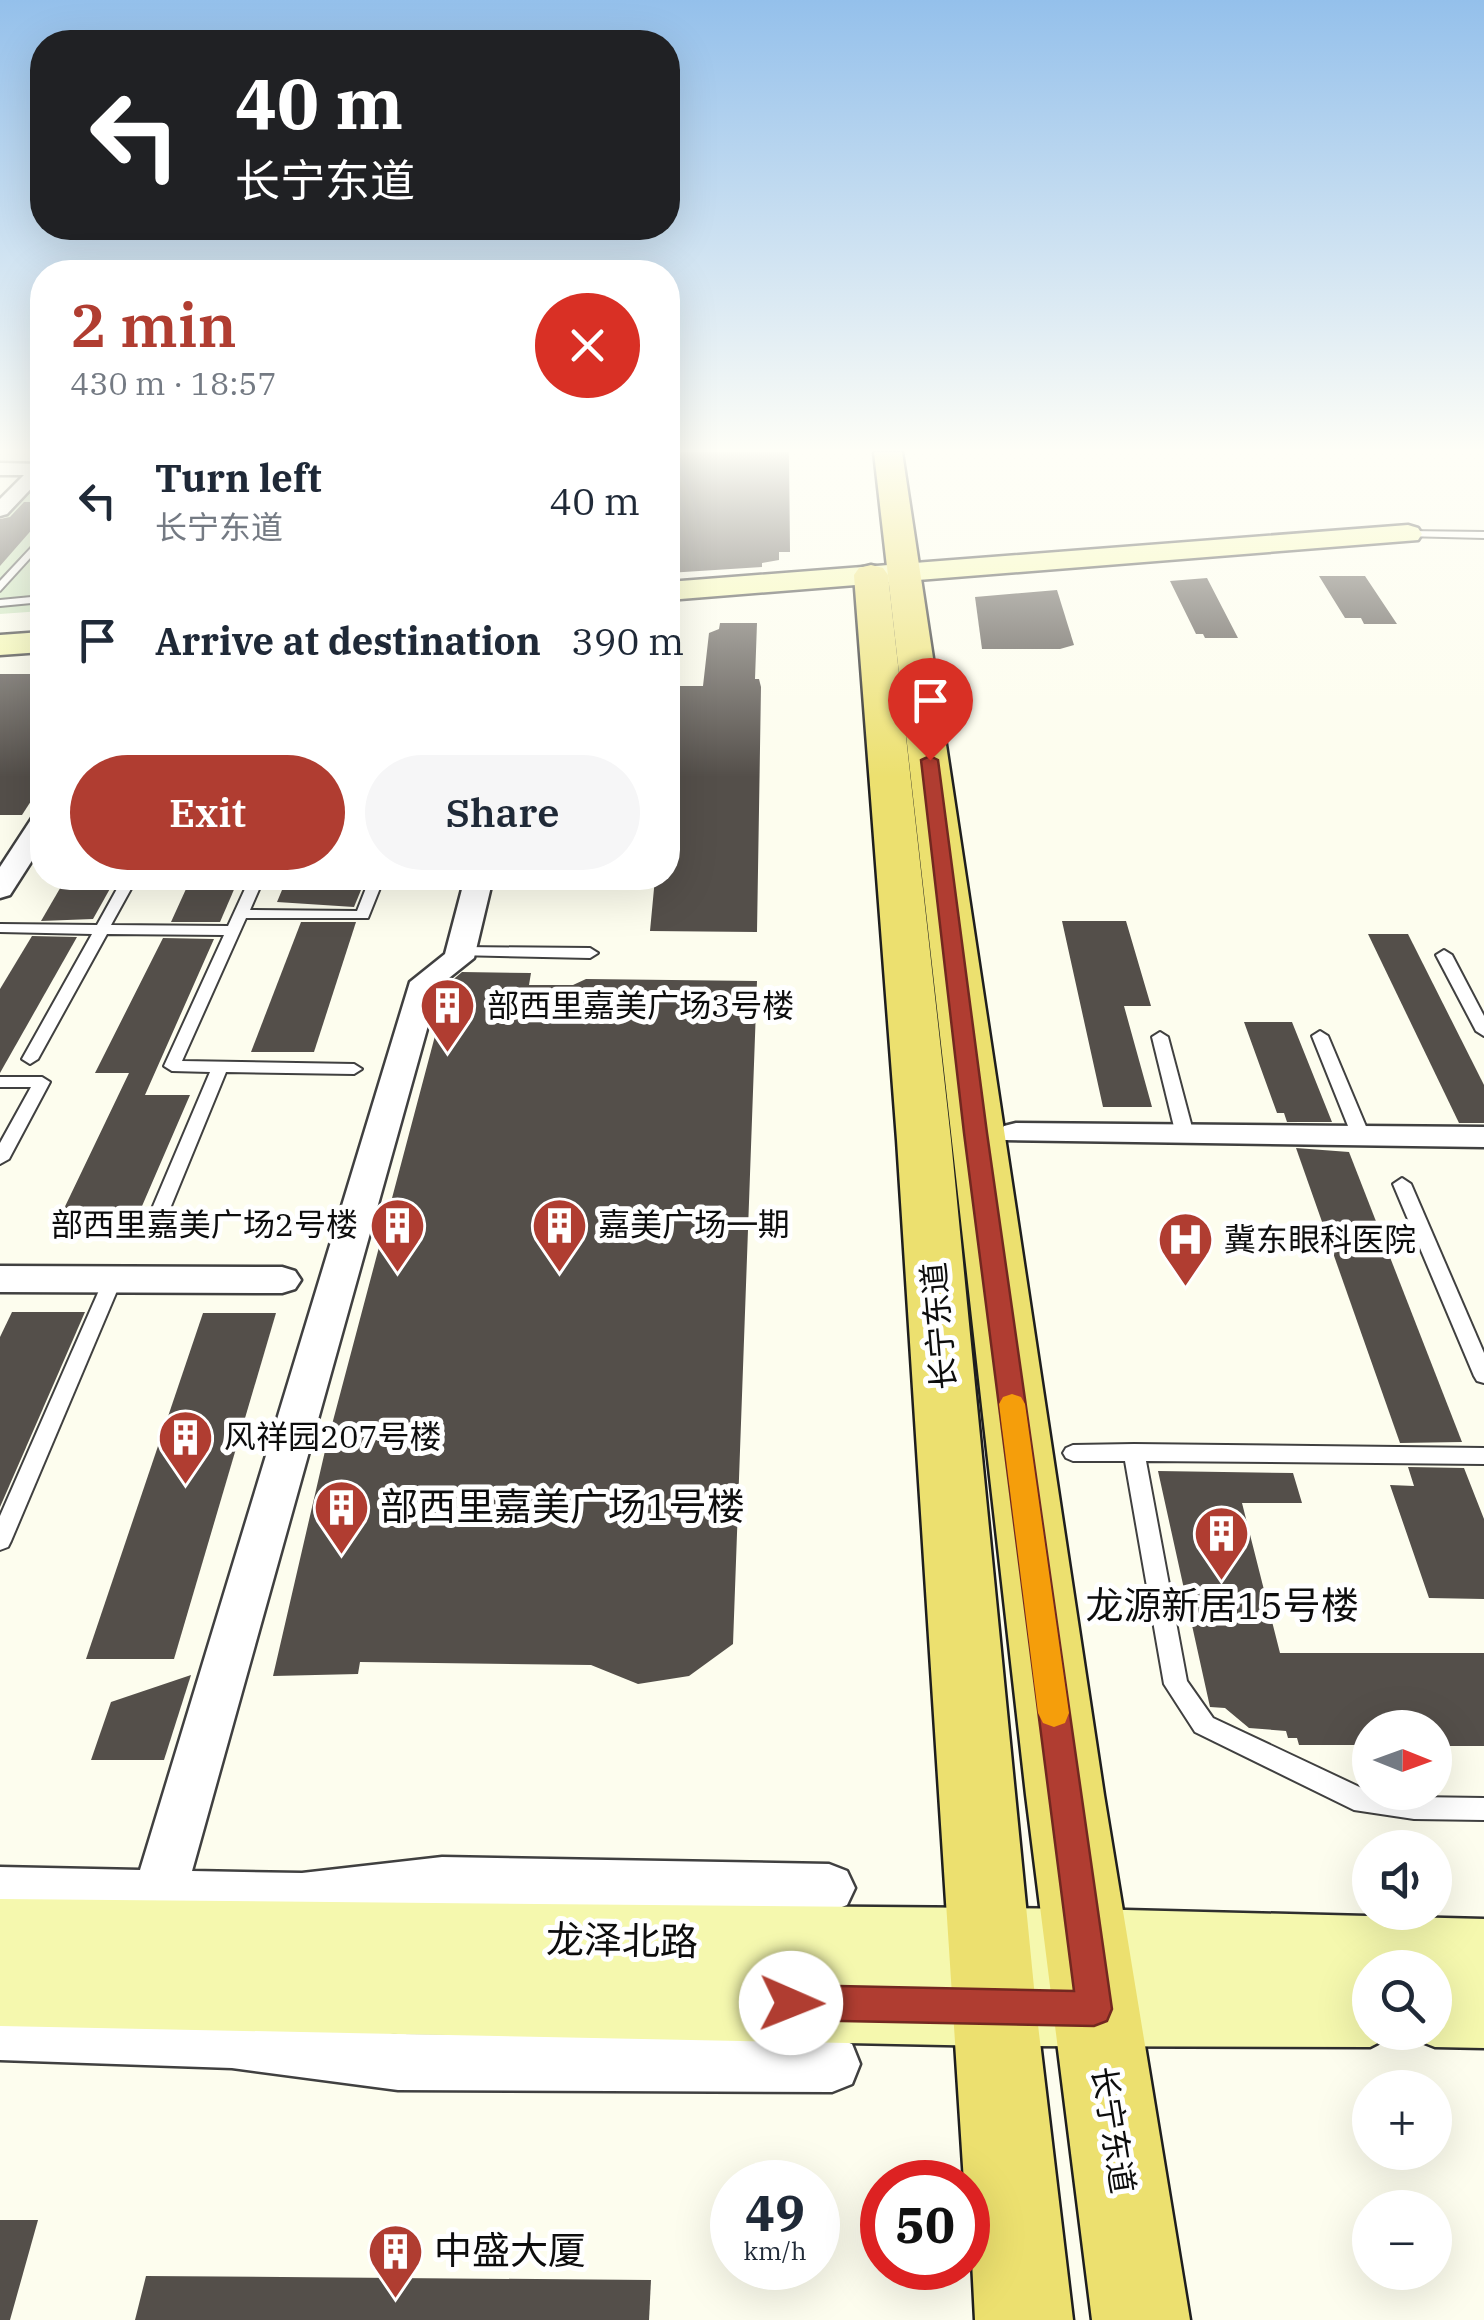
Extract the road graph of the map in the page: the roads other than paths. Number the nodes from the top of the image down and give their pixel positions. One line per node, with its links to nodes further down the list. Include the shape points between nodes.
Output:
1 (24, 560): 5 (lane)
2 (881, 560): 4 (main road, 长宁东道)
3 (947, 560): 4 (main road)
4 (881, 564): 6 (main road); 52 (main road, 长宁东道); 53 (main road, 长宁东道, via 978,1152)
5 (0, 588)
6 (680, 590)
7 (30, 600): 8 (lane)
8 (0, 603)
9 (30, 643): 10 (main road)
10 (0, 645)
11 (30, 843): 12 (street)
12 (0, 889)
13 (124, 890): 19 (lane)
14 (252, 890): 17 (lane)
15 (373, 890): 17 (lane, via 364,915)
16 (475, 890): 21 (street)
17 (241, 914): 20 (lane)
18 (0, 928): 19 (lane)
19 (102, 930): 20 (lane); 27 (lane)
20 (233, 931): 28 (lane, via 172,1066)
21 (461, 952): 22 (lane); 49 (street, via 425,982)
22 (590, 953)
23 (1444, 955): 24 (lane)
24 (1484, 1030)
25 (1320, 1036): 33 (lane)
26 (1160, 1037): 32 (lane)
27 (30, 1059)
28 (220, 1068): 29 (lane); 37 (lane)
29 (354, 1069)
30 (0, 1082): 35 (lane, via 42,1082)
31 (1016, 1134): 32 (street)
32 (1185, 1135): 33 (street)
33 (1361, 1136): 34 (street)
34 (1484, 1137)
35 (0, 1159)
36 (1402, 1184): 41 (lane)
37 (160, 1211)
38 (0, 1279): 39 (street)
39 (112, 1279): 40 (street); 45 (lane)
40 (282, 1280)
41 (1484, 1376)
42 (1073, 1452): 43 (lane)
43 (1134, 1452): 44 (lane); 46 (lane, via 1176,1684 1204,1725 1354,1799)
44 (1484, 1456)
45 (0, 1541)
46 (1484, 1810)
47 (829, 1888): 49 (street, 龙泽北路, via 442,1881 302,1897)
48 (0, 1892): 49 (street, 龙泽北路)
49 (159, 1894)
50 (0, 1935): 52 (main road, 龙泽北路)
51 (1484, 1956): 53 (main road, 龙泽北路)
52 (990, 1976): 53 (main road, 龙泽北路); 54 (main road, 龙泽北路); 60 (main road, 长宁东道)
53 (1090, 1977): 55 (main road, 龙泽北路); 61 (main road, 长宁东道)
54 (0, 1988)
55 (1352, 2007)
56 (1452, 2009): 57 (main road)
57 (1484, 2010)
58 (0, 2033): 59 (street, via 232,2040 398,2062)
59 (832, 2064)
60 (1024, 2320)
61 (1141, 2320)

